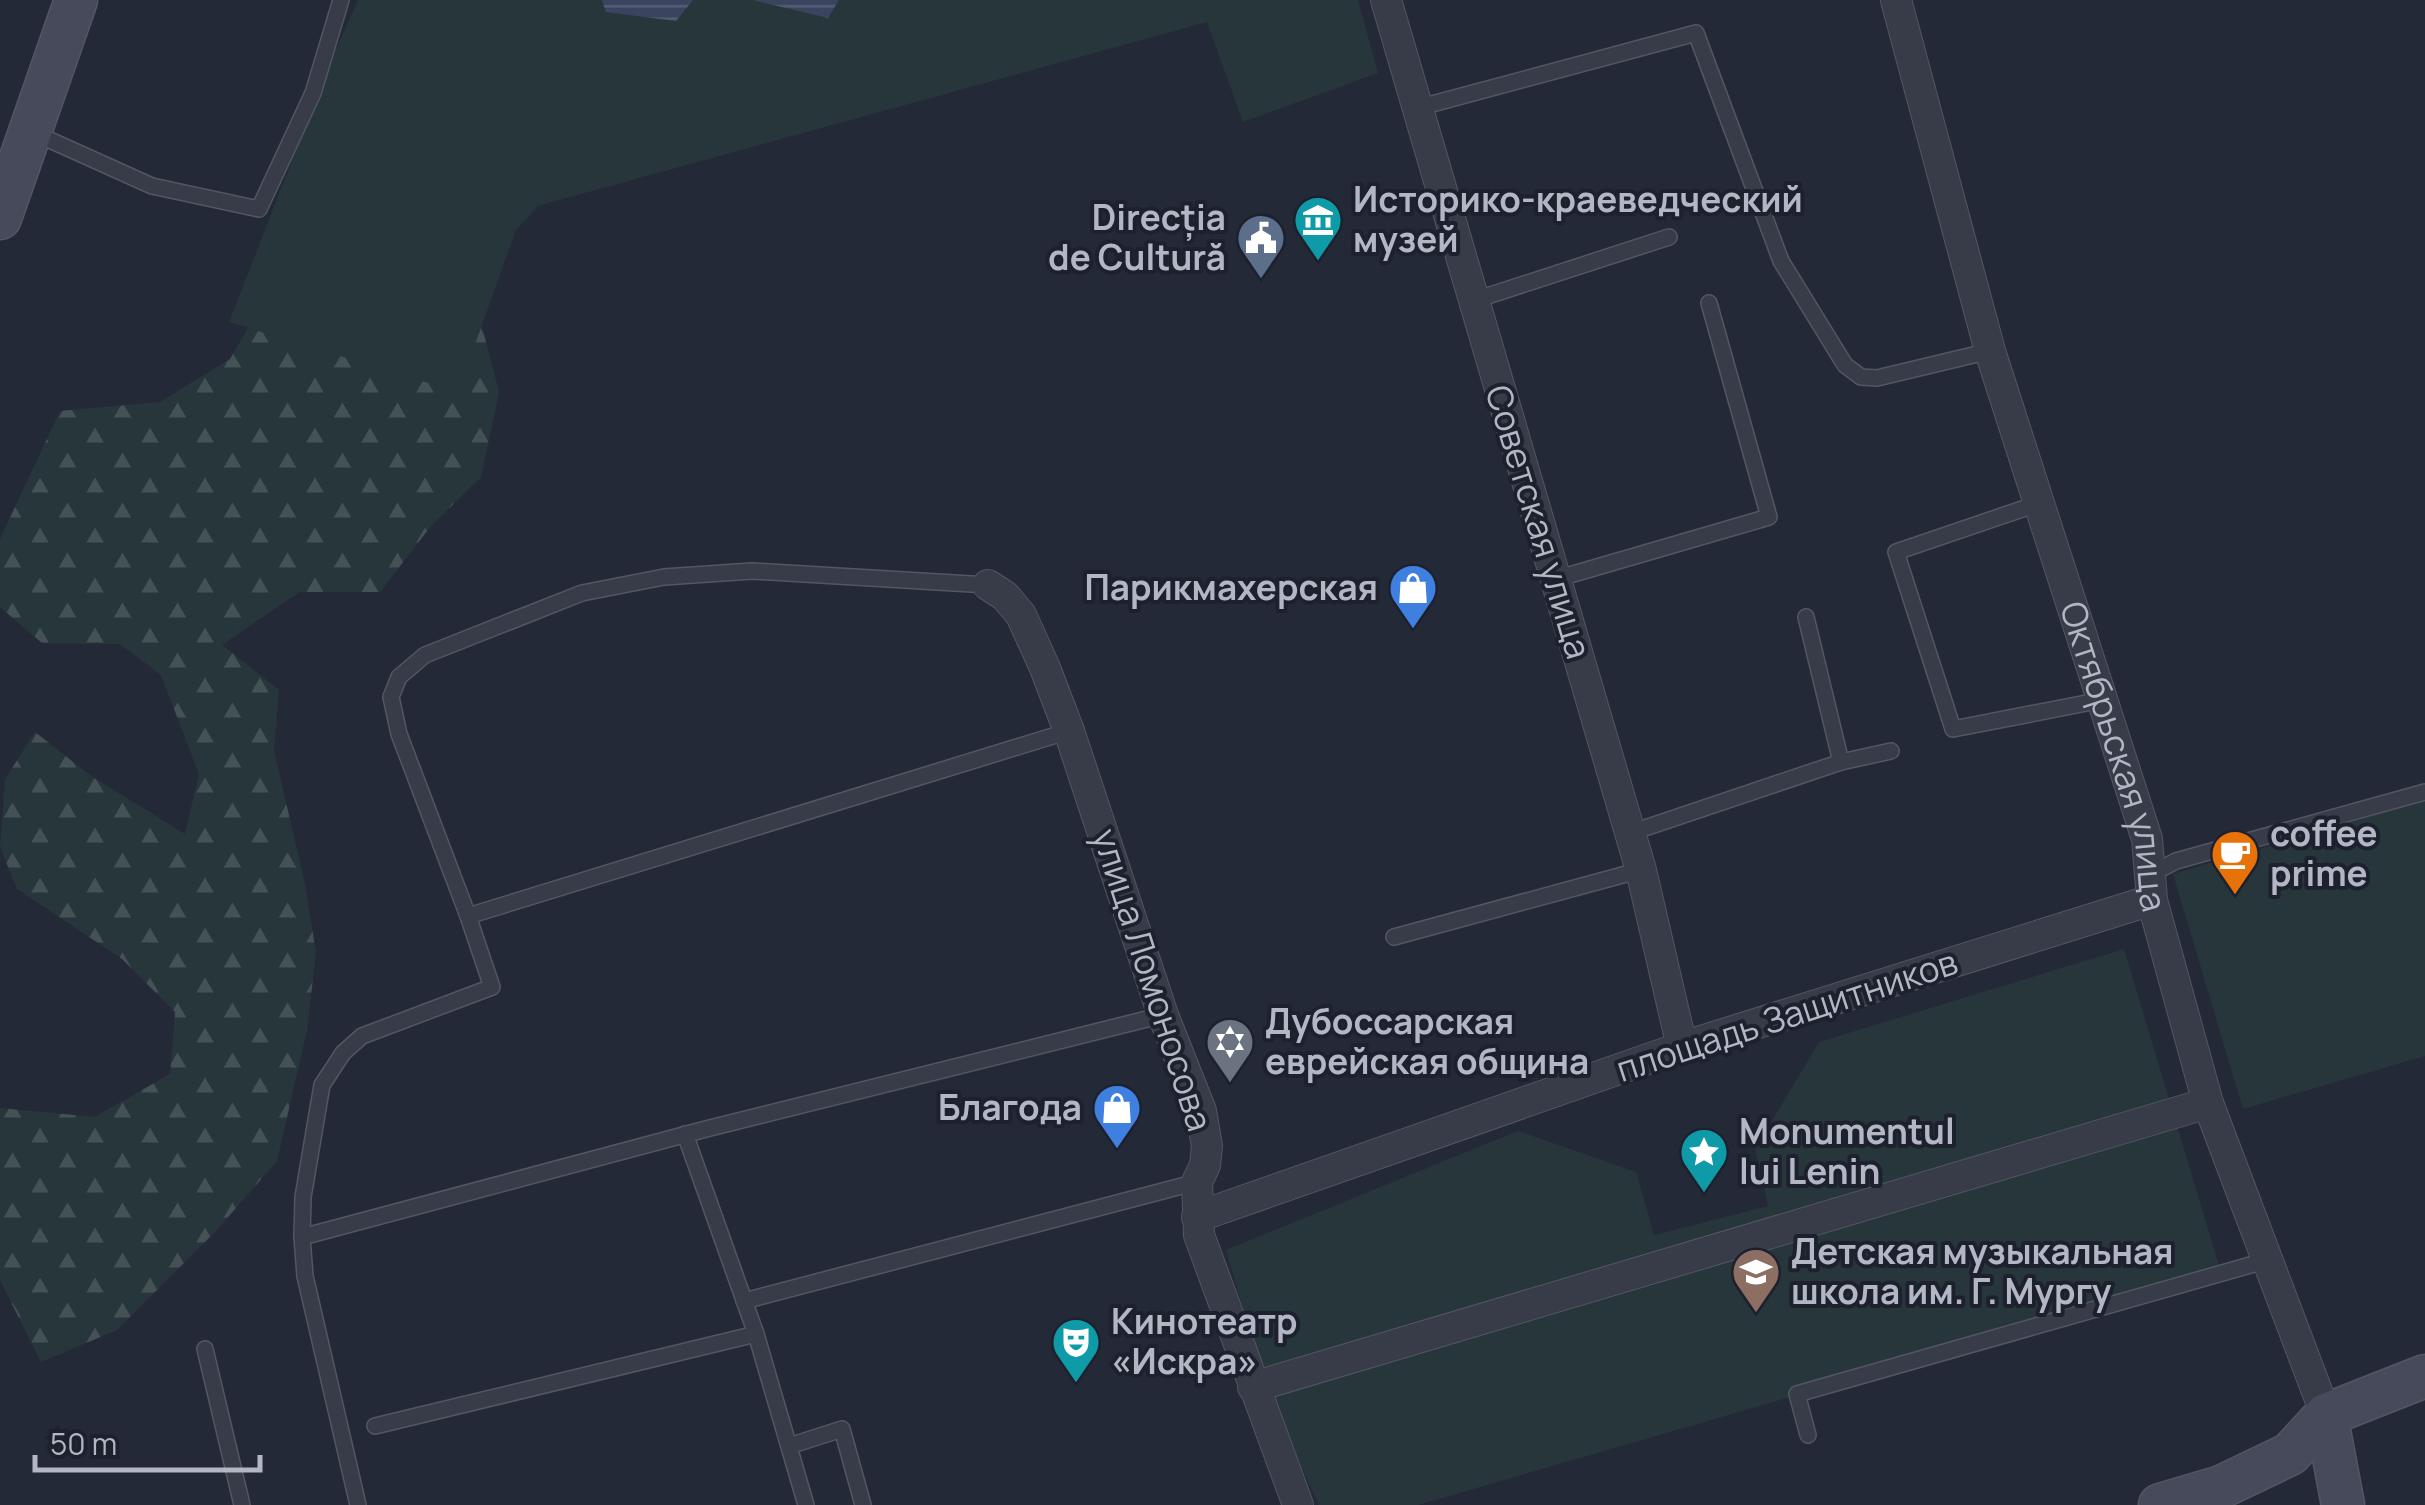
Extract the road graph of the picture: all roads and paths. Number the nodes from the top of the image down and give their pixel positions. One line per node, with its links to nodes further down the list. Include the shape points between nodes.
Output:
1 (76, 0): 6 (street)
2 (341, 0): 6 (lane, via 313,93 259,209 152,186)
3 (1386, 0): 5 (street, Советская улица)
4 (1896, 0): 11 (street, Октябрьская улица)
5 (1416, 108): 9 (street, Советская улица); 11 (lane, via 1696,33 1781,261 1845,365 1860,377 1877,378)
6 (30, 132): 7 (street)
7 (0, 218)
8 (1669, 237): 9 (lane)
9 (1472, 302): 13 (street, Советская улица)
10 (1709, 303): 13 (lane, via 1769,517)
11 (1990, 351): 12 (street, Октябрьская улица)
12 (2037, 504): 16 (street, Октябрьская улица); 16 (lane, via 1896,552 1953,729)
13 (1556, 580): 21 (street, Советская улица)
14 (988, 584): 17 (street, улица Ломоносова, via 1020,615); 24 (lane, via 752,571 664,576 582,593 425,655 399,677 391,697)
15 (1806, 617): 19 (lane)
16 (2102, 700): 23 (street, Октябрьская улица, via 2147,839)
17 (1069, 730): 24 (lane); 26 (street, улица Ломоносова)
18 (1891, 751): 19 (lane)
19 (1840, 762): 21 (lane)
20 (2425, 792): 23 (lane, via 2176,861)
21 (1630, 833): 22 (street, Советская улица)
22 (1640, 870): 25 (lane); 27 (street, Советская улица)
23 (2151, 887): 27 (street, площадь Защитников); 28 (street, Октябрьская улица)
24 (468, 916): 32 (lane, via 492,987 362,1036 343,1053 322,1085)
25 (1394, 937)
26 (1163, 1016): 29 (lane); 30 (street, улица Ломоносова, via 1201,1112 1207,1146)
27 (1682, 1047): 31 (street, площадь Защитников)
28 (2208, 1103): 33 (street, Октябрьская улица); 38 (street)
29 (685, 1134): 32 (lane); 34 (lane)
30 (1196, 1182): 31 (street, улица Ломоносова); 34 (lane)
31 (1198, 1217): 38 (street, улица Ломоносова)
32 (302, 1236): 44 (lane, via 305,1276)
33 (2268, 1260): 39 (street, Октябрьская улица); 41 (lane, via 1798,1394)
34 (744, 1300): 35 (lane)
35 (756, 1334): 40 (lane); 42 (lane)
36 (205, 1349): 43 (lane)
37 (2425, 1376): 39 (street)
38 (1253, 1388): 47 (street, улица Ломоносова)
39 (2326, 1415): 48 (street, via 2290,1454 2221,1487); 49 (street, Октябрьская улица)
40 (375, 1426)
41 (1808, 1434)
42 (789, 1446): 45 (lane); 46 (lane, via 842,1429)
43 (242, 1505)
44 (358, 1505)
45 (806, 1505)
46 (863, 1505)
47 (1298, 1505)
48 (2160, 1505)
49 (2343, 1505)

